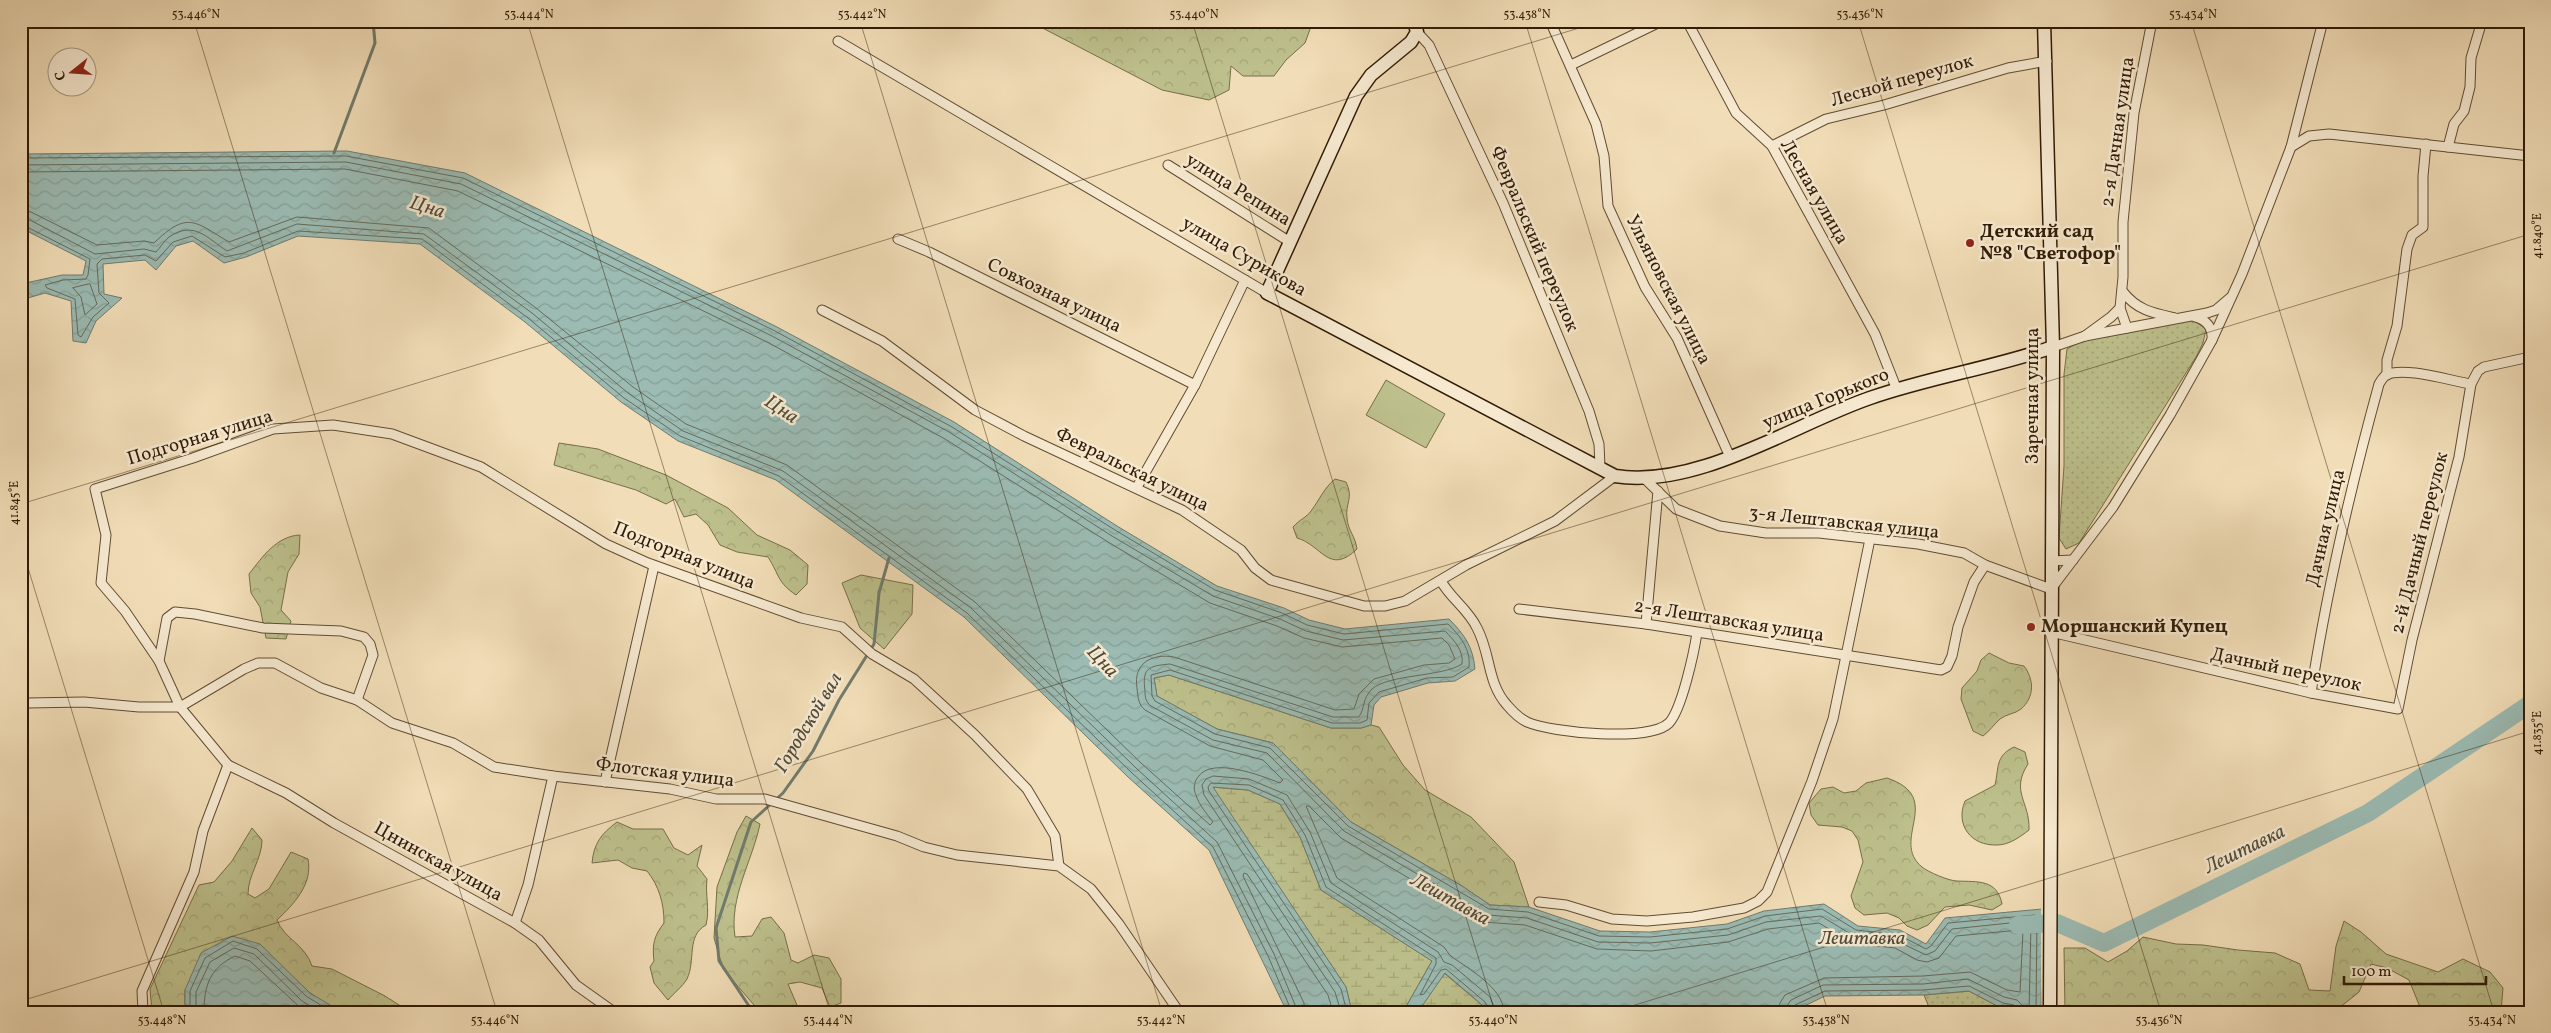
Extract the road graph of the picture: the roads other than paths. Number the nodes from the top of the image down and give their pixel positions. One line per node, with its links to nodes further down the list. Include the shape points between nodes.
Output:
1 (1550, 21): 11 (street, Ульяновская улица)
2 (1662, 21): 11 (street)
3 (1687, 21): 13 (street, Лесная улица, via 1736,114)
4 (2044, 21): 10 (street, Заречная улица)
5 (2152, 21): 22 (street, 2-я Дачная улица, via 2134,113 2123,222)
6 (2323, 21): 14 (street)
7 (2482, 21): 15 (street, via 2471,58 2470,87 2464,111 2454,124)
8 (1415, 27): 19 (street, via 1411,42 1371,75 1356,96); 38 (street, Февральский переулок, via 1429,45 1503,203 1589,411)
9 (838, 41): 20 (street, улица Сурикова)
10 (2047, 61): 13 (street, Лесной переулок, via 2008,68 1826,119); 31 (street, Заречная улица)
11 (1571, 65): 37 (street, Ульяновская улица, via 1596,124 1604,156 1608,206 1645,287 1678,338)
12 (2426, 144): 14 (street, via 2329,134 2309,136); 15 (street); 33 (street, Дачная улица, via 2424,223 2412,235 2407,249)
13 (1772, 146): 36 (street, Лесная улица, via 1875,334)
14 (2291, 147): 23 (street)
15 (2448, 147): 16 (street)
16 (2530, 156)
17 (1168, 165): 19 (street, улица Репина)
18 (898, 239): 35 (street, Совхозная улица)
19 (1290, 242): 21 (street)
20 (1245, 280): 21 (street, улица Сурикова); 35 (street)
21 (1267, 292): 38 (street, улица Сурикова, via 1360,344)
22 (2122, 292): 24 (street, 2-я Дачная улица); 27 (street, via 2142,310)
23 (2235, 292): 26 (street, via 2216,310); 30 (street)
24 (2120, 308): 28 (street); 29 (street)
25 (822, 310): 41 (street, Февральская улица, via 882,341 975,410)
26 (2194, 317): 27 (street); 30 (street, via 2208,323)
27 (2180, 319): 28 (street)
28 (2127, 328): 29 (street)
29 (2085, 336): 31 (street)
30 (2212, 340): 44 (street, via 2170,416 2113,507)
31 (2053, 348): 36 (street, улица Горького); 45 (street, Заречная улица)
32 (2530, 357): 34 (street, via 2484,367)
33 (2387, 375): 34 (street, via 2411,373); 56 (street, Дачная улица, via 2379,384 2351,488)
34 (2471, 384): 60 (street, 2-й Дачный переулок, via 2459,457 2412,640)
35 (1195, 385): 41 (street)
36 (1897, 390): 37 (street, улица Горького, via 1869,398)
37 (1730, 457): 40 (street, улица Горького, via 1678,472)
38 (1600, 467): 39 (street, улица Сурикова)
39 (1615, 476): 40 (street, улица Сурикова); 48 (street, Февральская улица, via 1555,520)
40 (1643, 477): 42 (street, 3-я Лештавская улица)
41 (1137, 487): 48 (street, Февральская улица, via 1216,531 1271,580 1290,586 1364,606 1385,606 1404,601)
42 (1658, 491): 43 (street, 3-я Лештавская улица, via 1676,509 1720,526 1766,533 1819,533); 51 (street)
43 (1870, 539): 46 (street, 3-я Лештавская улица, via 1964,553); 54 (street)
44 (2073, 560): 45 (street); 49 (street)
45 (2051, 561): 49 (street, Заречная улица)
46 (1985, 565): 49 (street, 3-я Лештавская улица); 54 (street, 2-я Лештавская улица, via 1974,582 1949,662 1941,670)
47 (654, 566): 55 (street, Подгорная улица, via 606,544 481,467 392,434 333,425 273,429 94,489 106,535 101,583 125,611); 63 (street); 64 (street, Подгорная улица, via 801,618 842,627 872,654 914,679 1028,789 1055,836)
48 (1440, 581): 53 (street, via 1448,594 1468,611 1479,630 1490,676 1496,691 1508,706 1527,722 1567,731 1597,735 1651,730 1669,722 1678,706)
49 (2051, 589): 52 (street, Заречная улица)
50 (1519, 609): 51 (street, 2-я Лештавская улица)
51 (1646, 624): 53 (street, 2-я Лештавская улица)
52 (2050, 632): 56 (street, Дачный переулок); 70 (street, Заречная улица)
53 (1697, 633): 54 (street, 2-я Лештавская улица)
54 (1846, 656): 65 (street, via 1833,719 1812,781 1767,892 1758,901 1735,910 1647,920 1612,919 1566,905)
55 (159, 661): 57 (street, via 167,618 175,612 263,628 341,631 364,637 373,655); 59 (street)
56 (2311, 693): 60 (street, Дачный переулок)
57 (357, 700): 59 (street, Флотская улица, via 321,688 275,663 258,663); 62 (street, Флотская улица, via 392,723 454,743 494,767)
58 (21, 705): 59 (street, via 84,702)
59 (180, 707): 61 (street)
60 (2398, 709)
61 (228, 765): 66 (street, Цнинская улица, via 286,793 334,824); 67 (street, via 203,831 194,872 142,990)
62 (553, 776): 63 (street, Флотская улица); 66 (street, via 528,886)
63 (605, 782): 64 (street, Флотская улица, via 670,788 716,799 767,800 957,855)
64 (1059, 866): 69 (street, Флотская улица, via 1092,889)
65 (1539, 902)
66 (515, 923): 68 (street, Цнинская улица, via 539,940 576,985)
67 (143, 1012)
68 (614, 1012)
69 (1179, 1012)
70 (2050, 1012)

